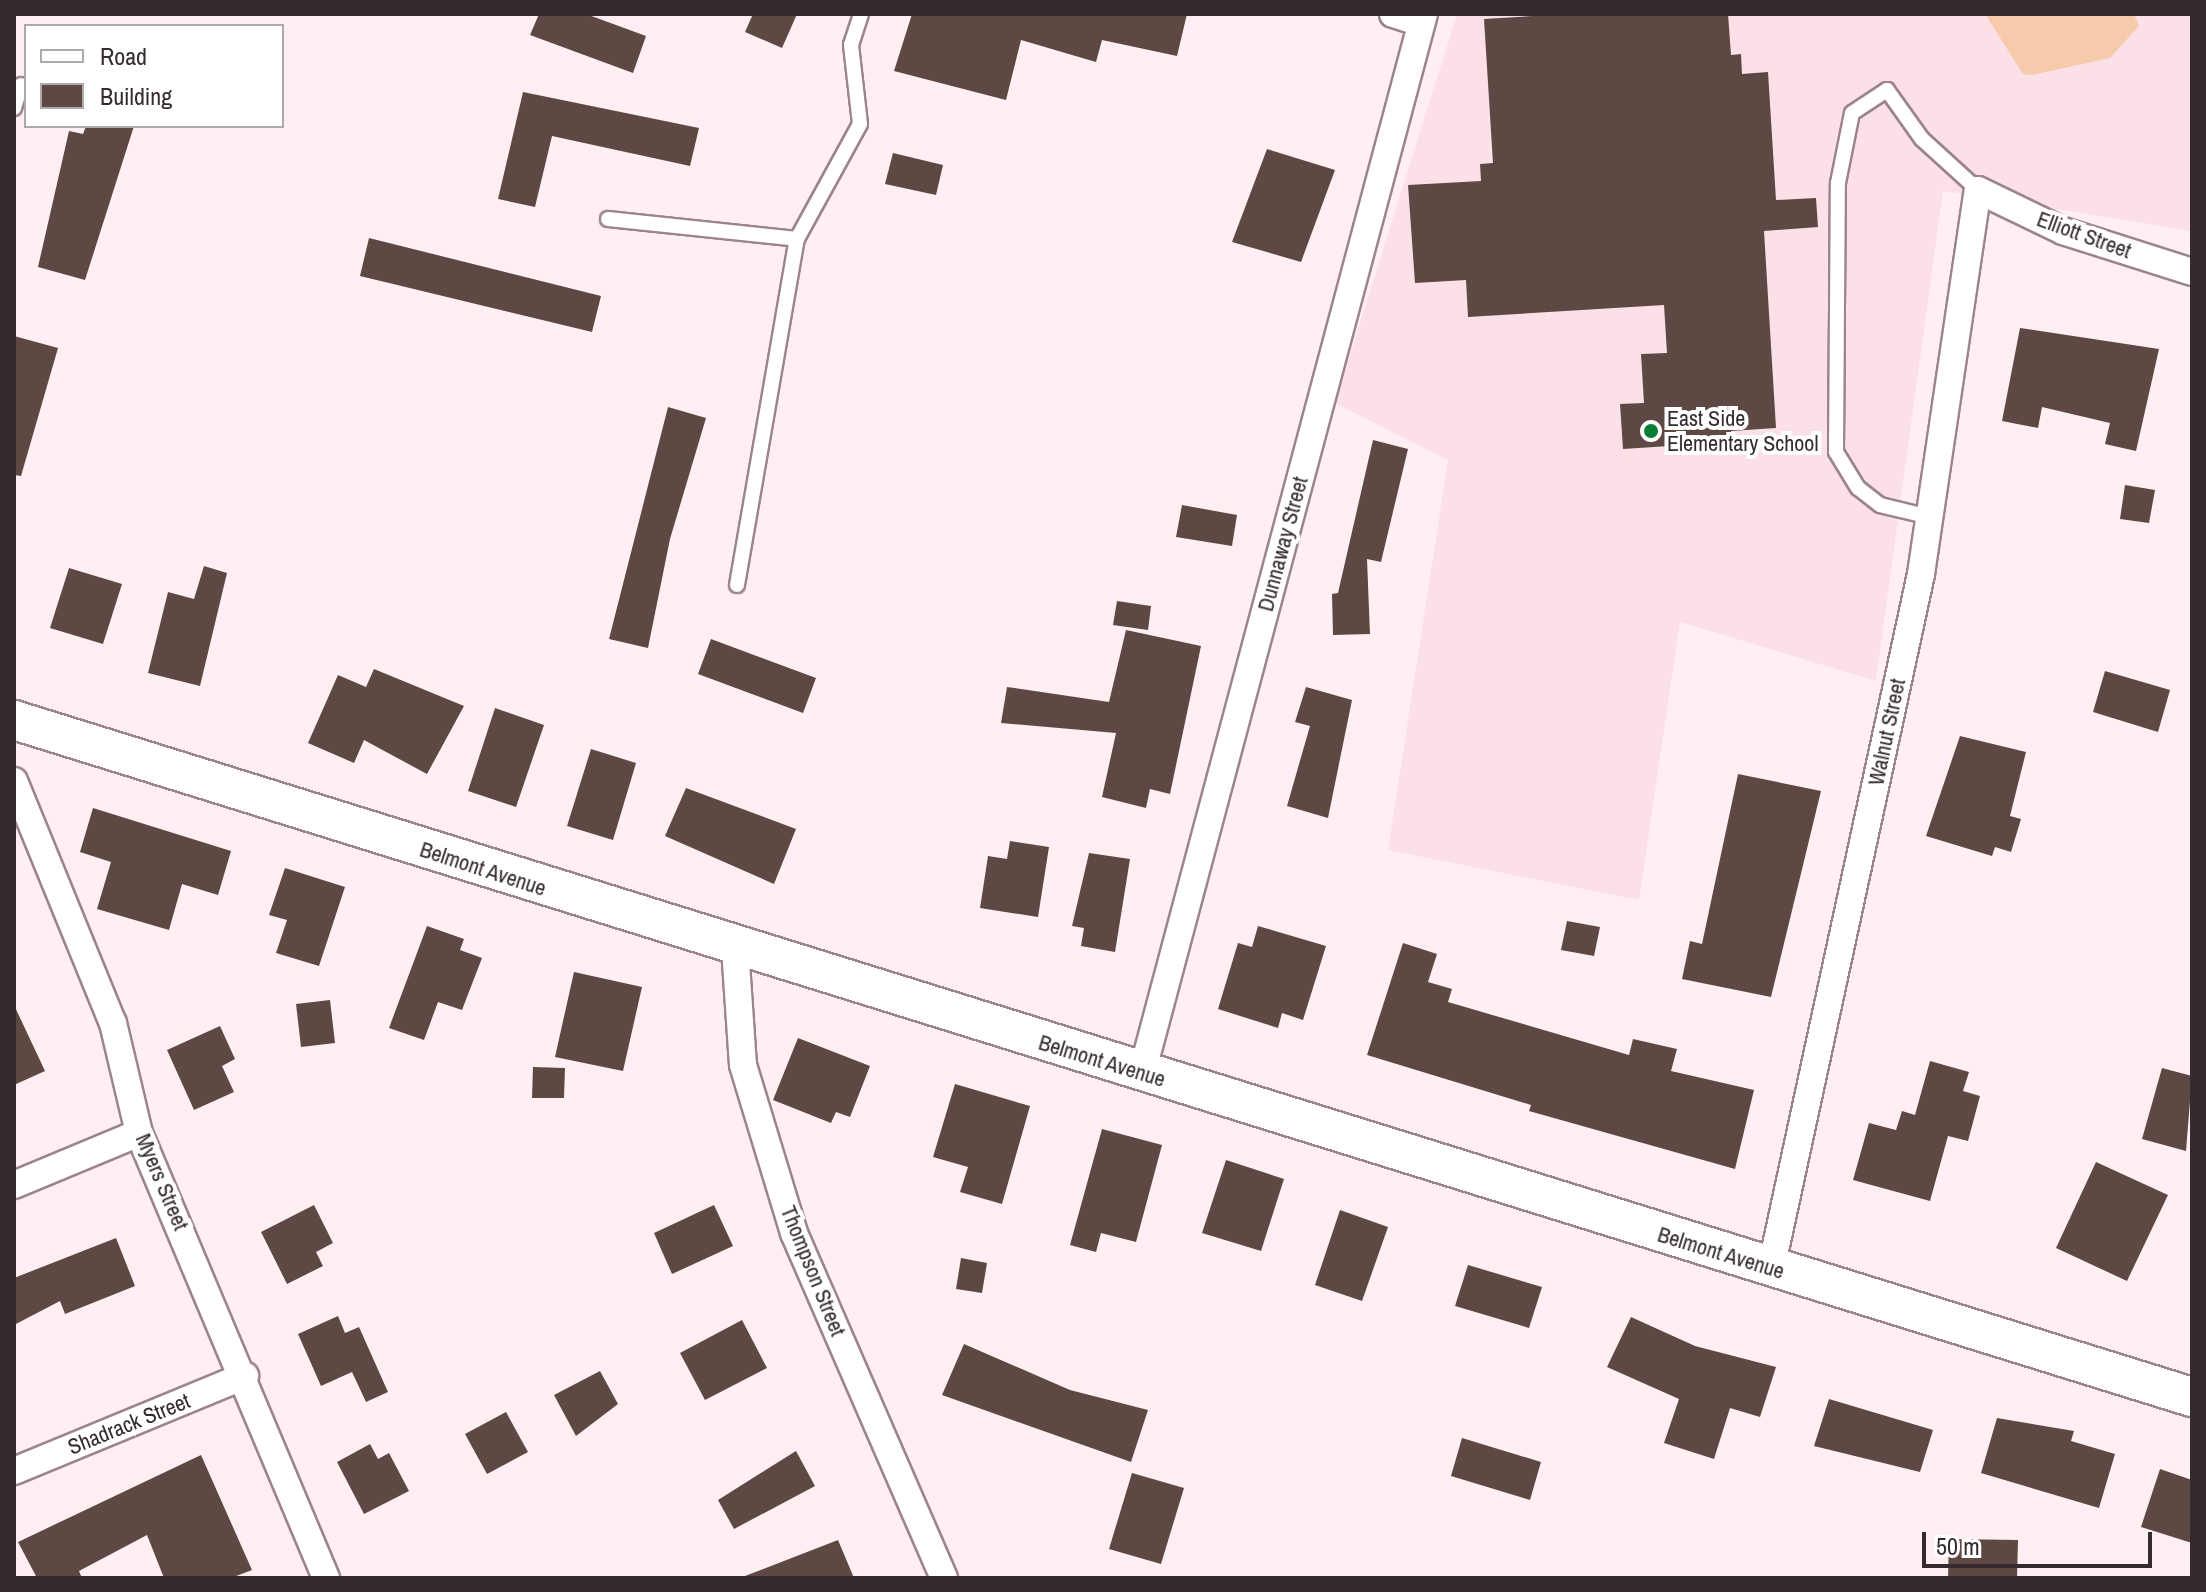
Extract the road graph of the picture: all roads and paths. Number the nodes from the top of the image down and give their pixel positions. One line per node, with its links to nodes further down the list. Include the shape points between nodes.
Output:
1 (861, 14): 8 (lane, via 851,45 860,124)
2 (1393, 14): 3 (street)
3 (1422, 18): 15 (street, Dunnaway Street)
4 (21, 85): 5 (lane)
5 (14, 108)
6 (1978, 190): 9 (street, Elliott Street, via 2063,231); 10 (street, Walnut Street); 10 (lane, via 1922,139 1887,90 1852,113 1838,183 1836,452 1858,488 1880,505)
7 (608, 219): 8 (lane)
8 (797, 239): 11 (lane)
9 (2192, 272)
10 (1930, 517): 18 (street, Walnut Street)
11 (737, 585)
12 (14, 720): 14 (main road, Belmont Avenue)
13 (14, 781): 16 (street, Myers Street, via 113,1023)
14 (735, 948): 15 (main road, Belmont Avenue); 23 (street, Thompson Street, via 743,1065 794,1233)
15 (1142, 1073): 18 (main road, Belmont Avenue)
16 (139, 1133): 17 (street); 19 (street, Myers Street)
17 (14, 1185)
18 (1771, 1269): 20 (main road, Belmont Avenue)
19 (245, 1376): 21 (street, Shadrack Street); 22 (street, Myers Street)
20 (2192, 1397)
21 (14, 1471)
22 (326, 1578)
23 (944, 1578)

